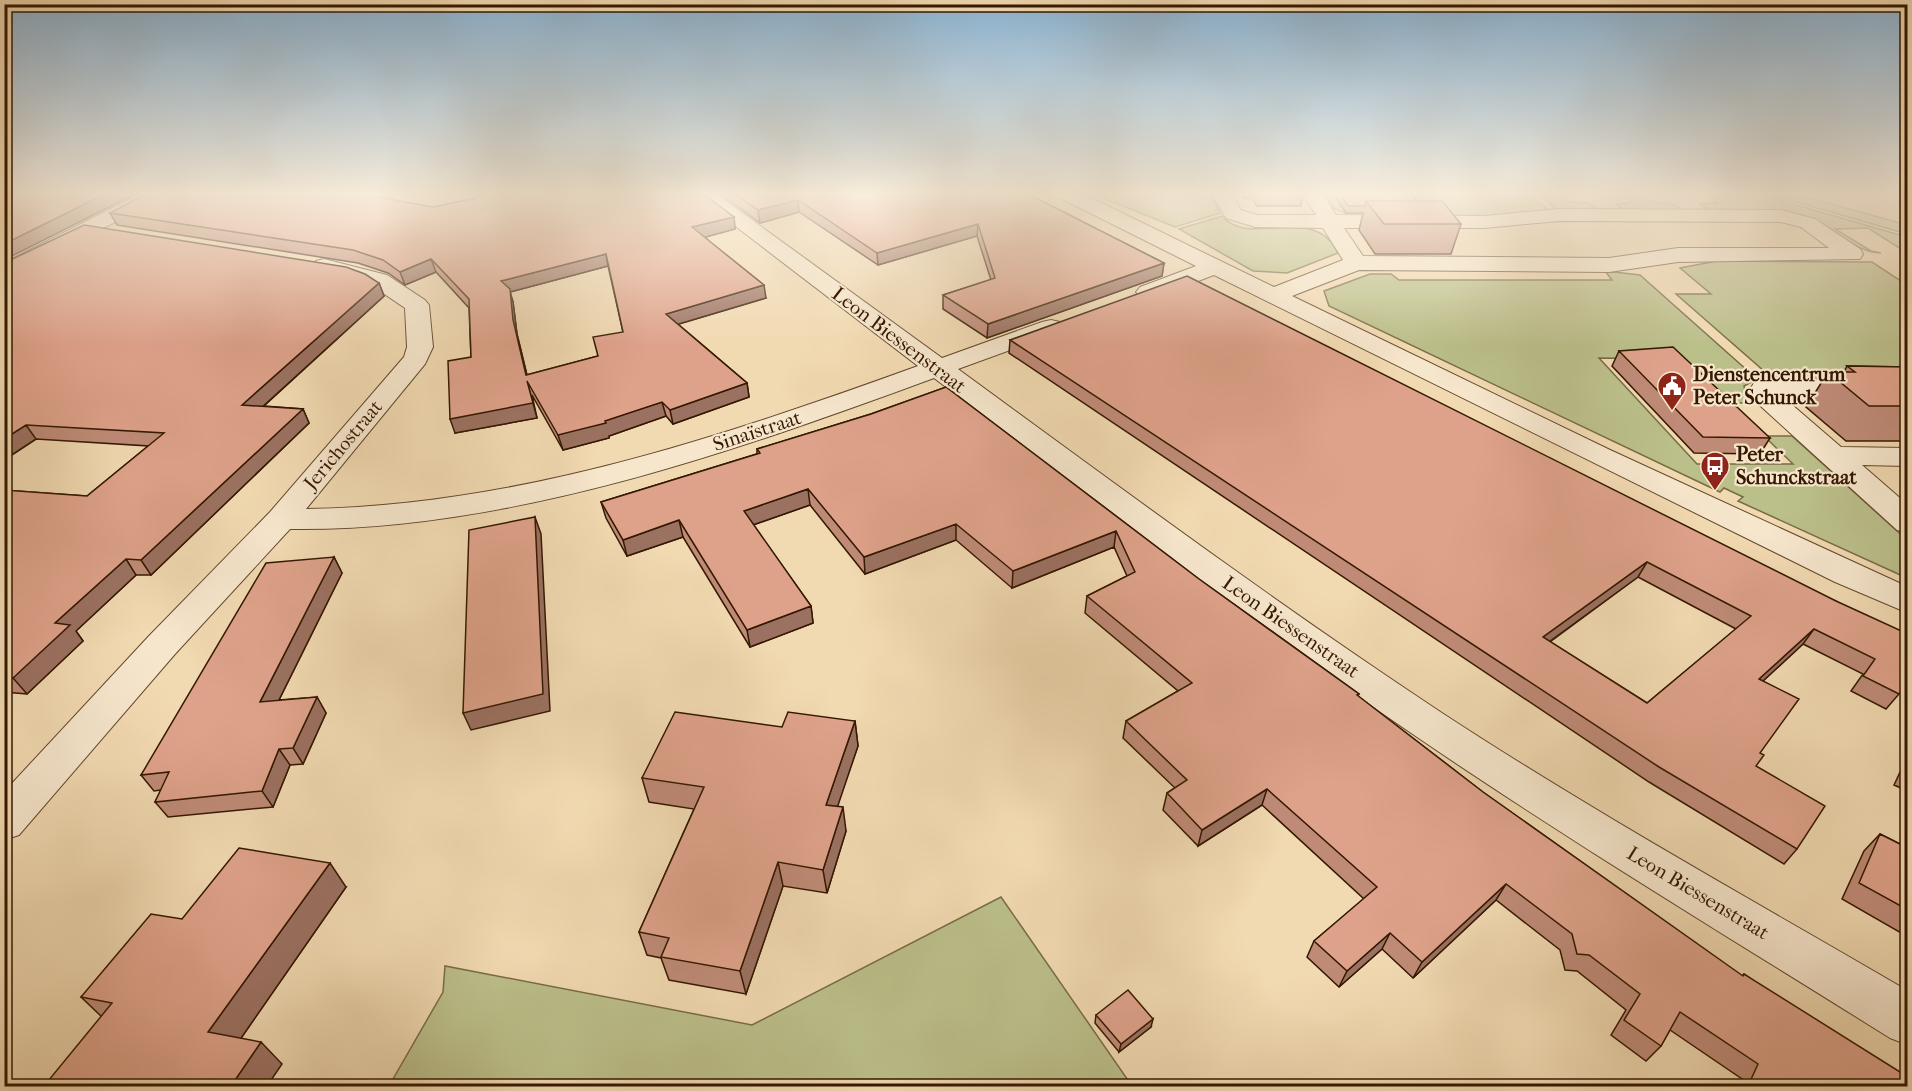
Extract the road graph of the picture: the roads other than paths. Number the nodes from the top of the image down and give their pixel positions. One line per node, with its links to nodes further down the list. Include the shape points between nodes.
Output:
1 (61, 244): 9 (street)
2 (770, 244): 13 (street, Leon Biessenstraat)
3 (1168, 244): 8 (street)
4 (1344, 244): 7 (street)
5 (1838, 244): 7 (street, via 1852,254 1678,255 1610,265)
6 (298, 262): 17 (street, Jerichostraat, via 357,272 399,292 417,305 420,347 416,359)
7 (1356, 263): 10 (street)
8 (1215, 267): 10 (street); 11 (street)
9 (4, 272)
10 (1273, 295): 19 (street)
11 (1126, 300)
12 (1081, 316): 13 (street, Sinaïstraat)
13 (936, 368): 17 (street, Sinaïstraat, via 758,432 542,492 327,521); 21 (street, Leon Biessenstraat, via 1295,632 1431,726)
14 (1908, 387): 15 (street, via 1764,389)
15 (1833, 456): 16 (street); 18 (street)
16 (1908, 457)
17 (281, 519): 20 (street, Jerichostraat)
18 (1908, 523)
19 (1908, 601)
20 (4, 822)
21 (1908, 1020)

